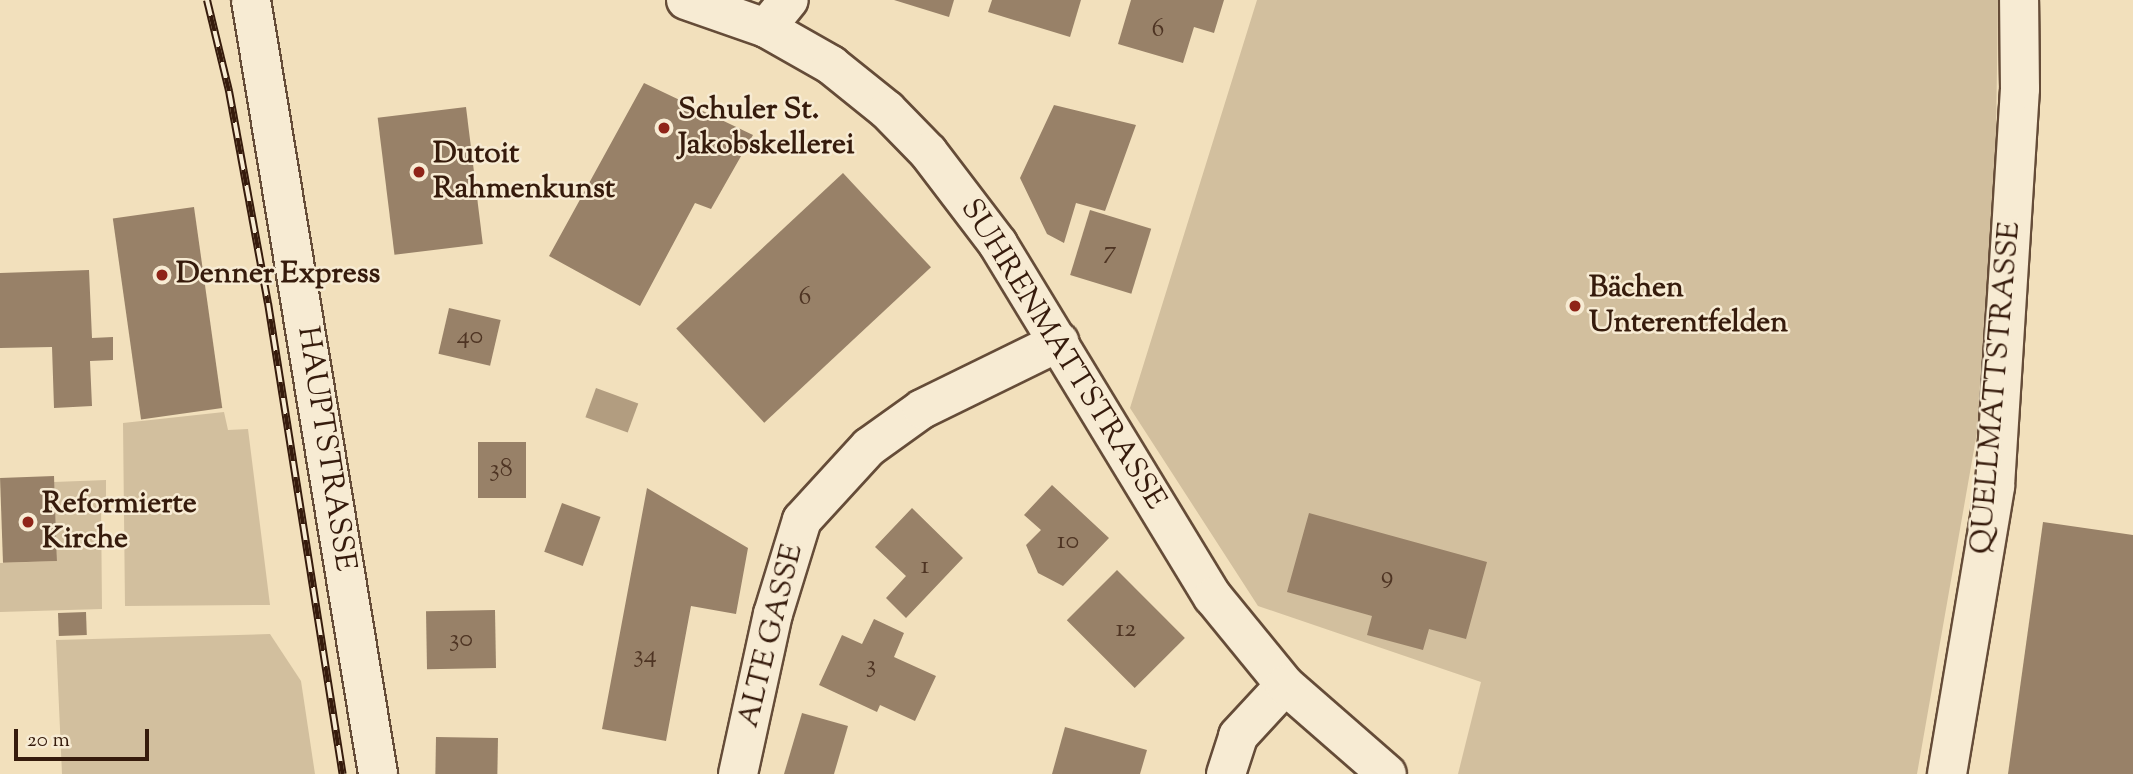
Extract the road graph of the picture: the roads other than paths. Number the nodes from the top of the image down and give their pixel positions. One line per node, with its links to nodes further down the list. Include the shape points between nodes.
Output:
1 (251, 0): 7 (street, HAUPTSTRASSE)
2 (686, 0): 4 (street, SUHRENMATTSTRASSE)
3 (2020, 0): 11 (street, QUELLMATTSTRASSE, via 2021,89 1995,486)
4 (777, 14): 5 (street, SUHRENMATTSTRASSE, via 928,152 998,244)
5 (1059, 342): 6 (street, SUHRENMATTSTRASSE, via 1192,565); 8 (street, ALTE GASSE, via 922,410 869,447 802,520 773,614)
6 (1285, 685): 9 (street, via 1238,736); 10 (street, SUHRENMATTSTRASSE)
7 (379, 774)
8 (738, 774)
9 (1226, 774)
10 (1387, 774)
11 (1947, 774)

